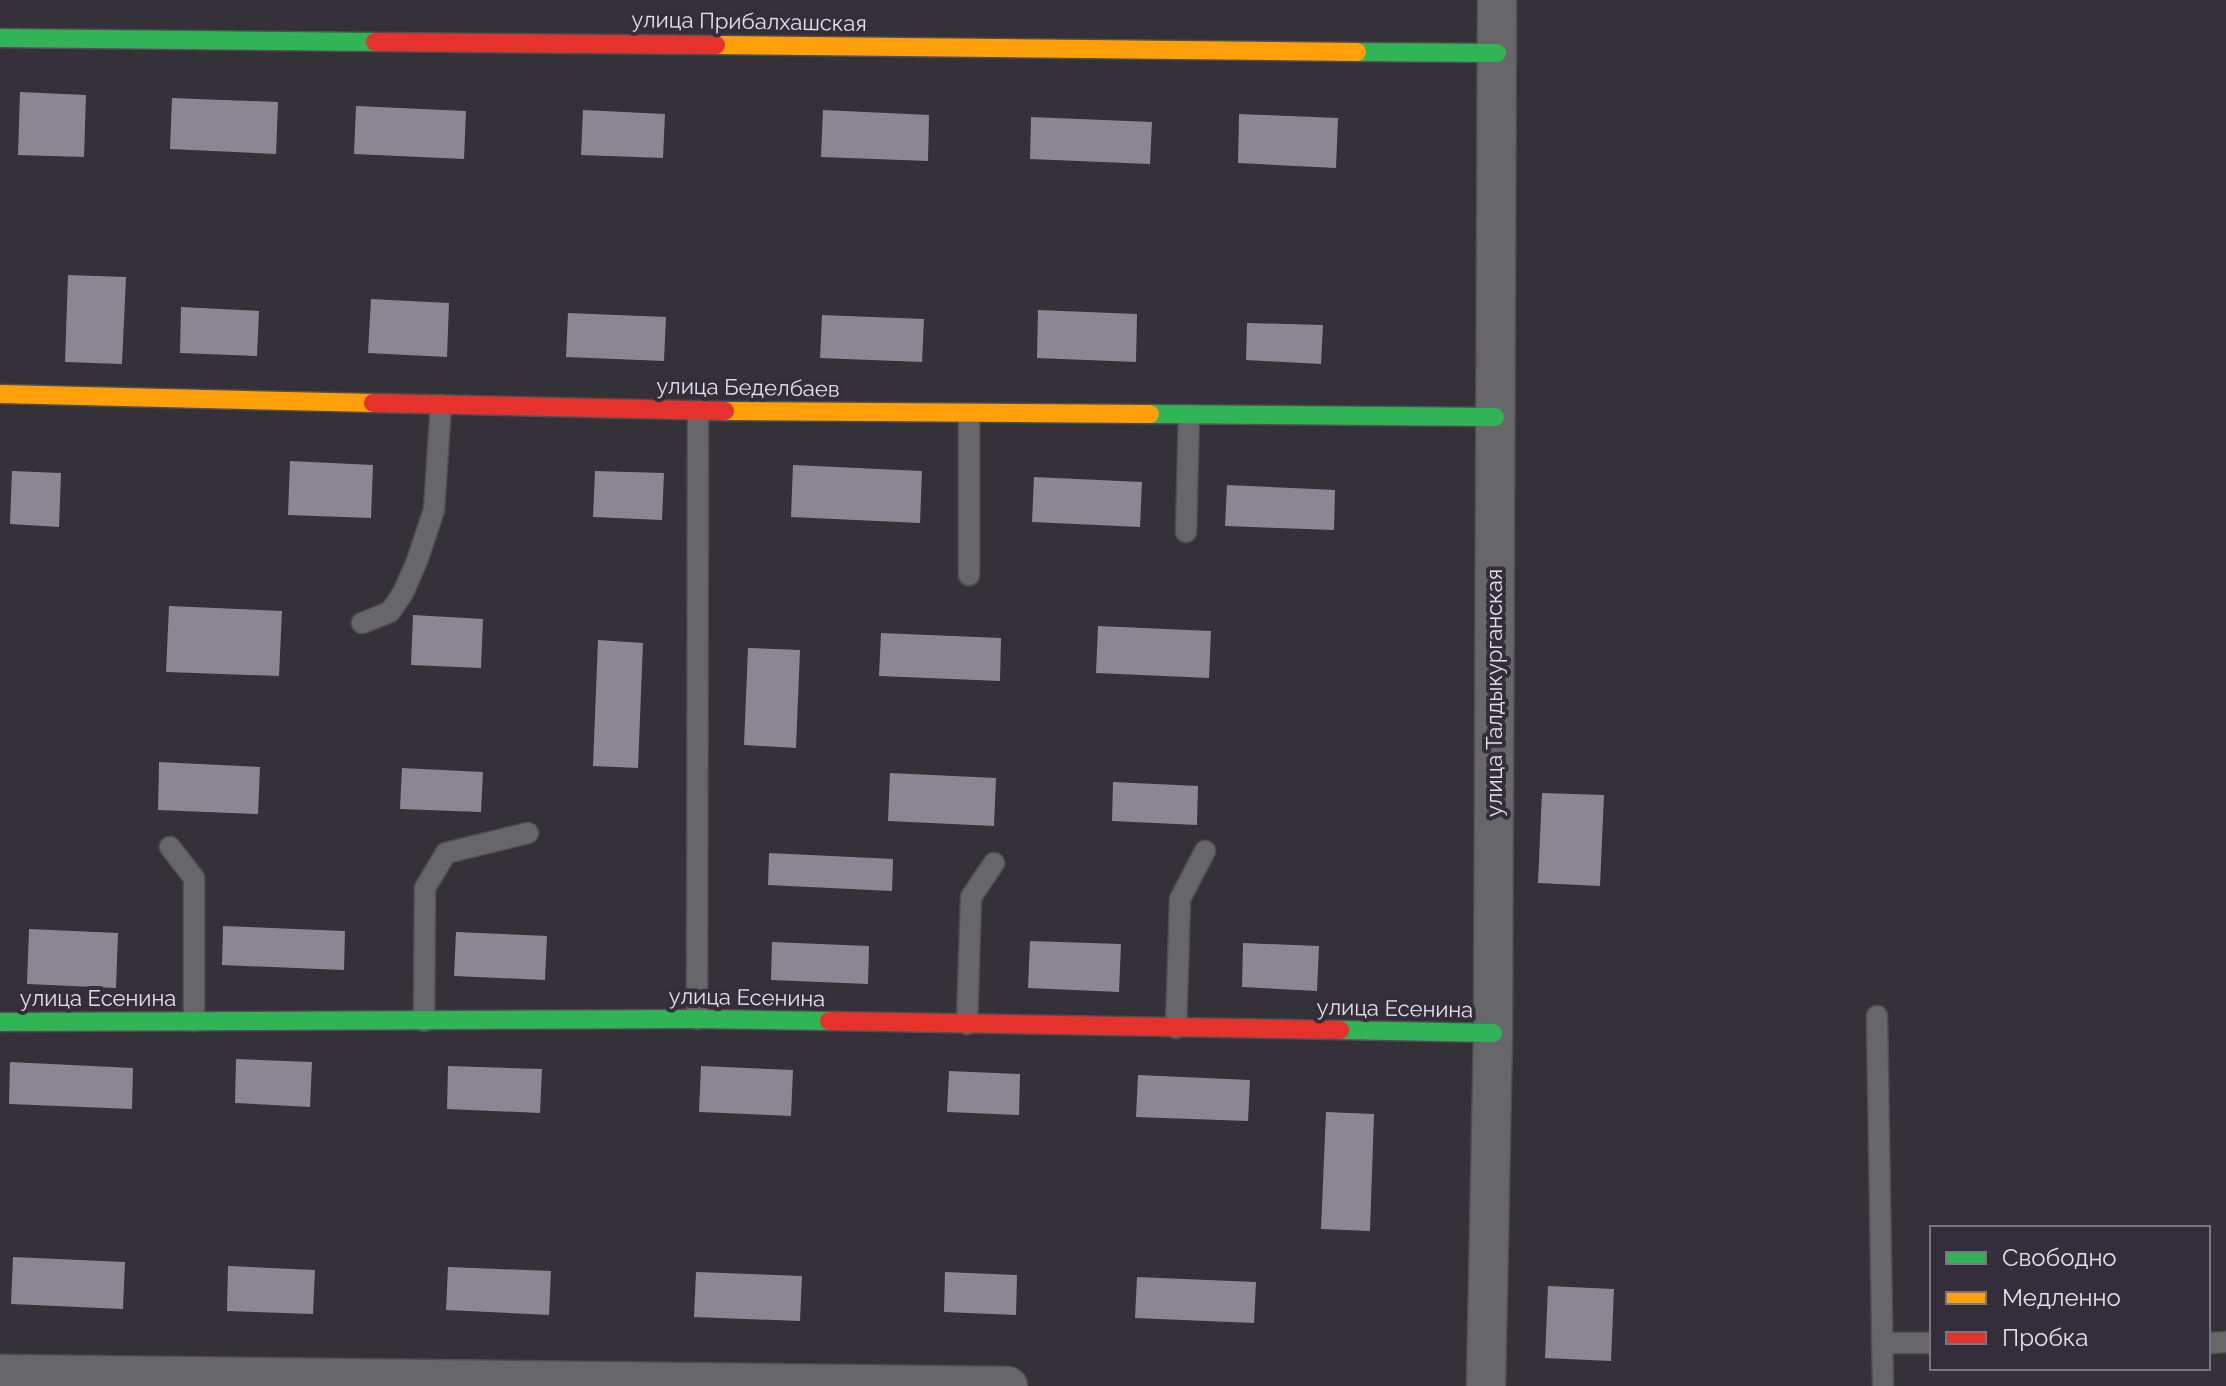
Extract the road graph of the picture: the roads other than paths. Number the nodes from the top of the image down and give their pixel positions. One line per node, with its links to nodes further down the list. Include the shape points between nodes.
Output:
1 (1497, 0): 3 (street, улица Талдыкурганская)
2 (0, 38): 3 (street, улица Прибалхашская)
3 (1497, 53): 9 (street, улица Талдыкурганская)
4 (0, 394): 5 (street, улица Беделбаев)
5 (441, 405): 6 (street, улица Беделбаев); 12 (lane, via 434,510 417,561 390,612)
6 (698, 411): 7 (street, улица Беделбаев); 18 (lane)
7 (969, 414): 8 (street, улица Беделбаев); 11 (lane)
8 (1189, 415): 9 (street, улица Беделбаев); 10 (lane)
9 (1495, 417): 24 (street, улица Талдыкурганская)
10 (1186, 532)
11 (969, 575)
12 (362, 623)
13 (528, 833): 20 (lane, via 446,853 425,888)
14 (170, 847): 19 (lane, via 194,878)
15 (1205, 851): 23 (lane, via 1180,899)
16 (994, 863): 22 (lane, via 971,897)
17 (1877, 1016): 25 (lane)
18 (697, 1019): 20 (street, улица Есенина); 22 (street, улица Есенина)
19 (194, 1021): 20 (street, улица Есенина); 21 (street, улица Есенина)
20 (424, 1021)
21 (0, 1022)
22 (967, 1024): 23 (street, улица Есенина)
23 (1176, 1028): 24 (street, улица Есенина)
24 (1493, 1033): 29 (street, улица Талдыкурганская)
25 (1882, 1343): 26 (lane); 30 (lane)
26 (1930, 1343)
27 (0, 1374): 28 (street)
28 (1008, 1386)
29 (1486, 1386)
30 (1883, 1386)

